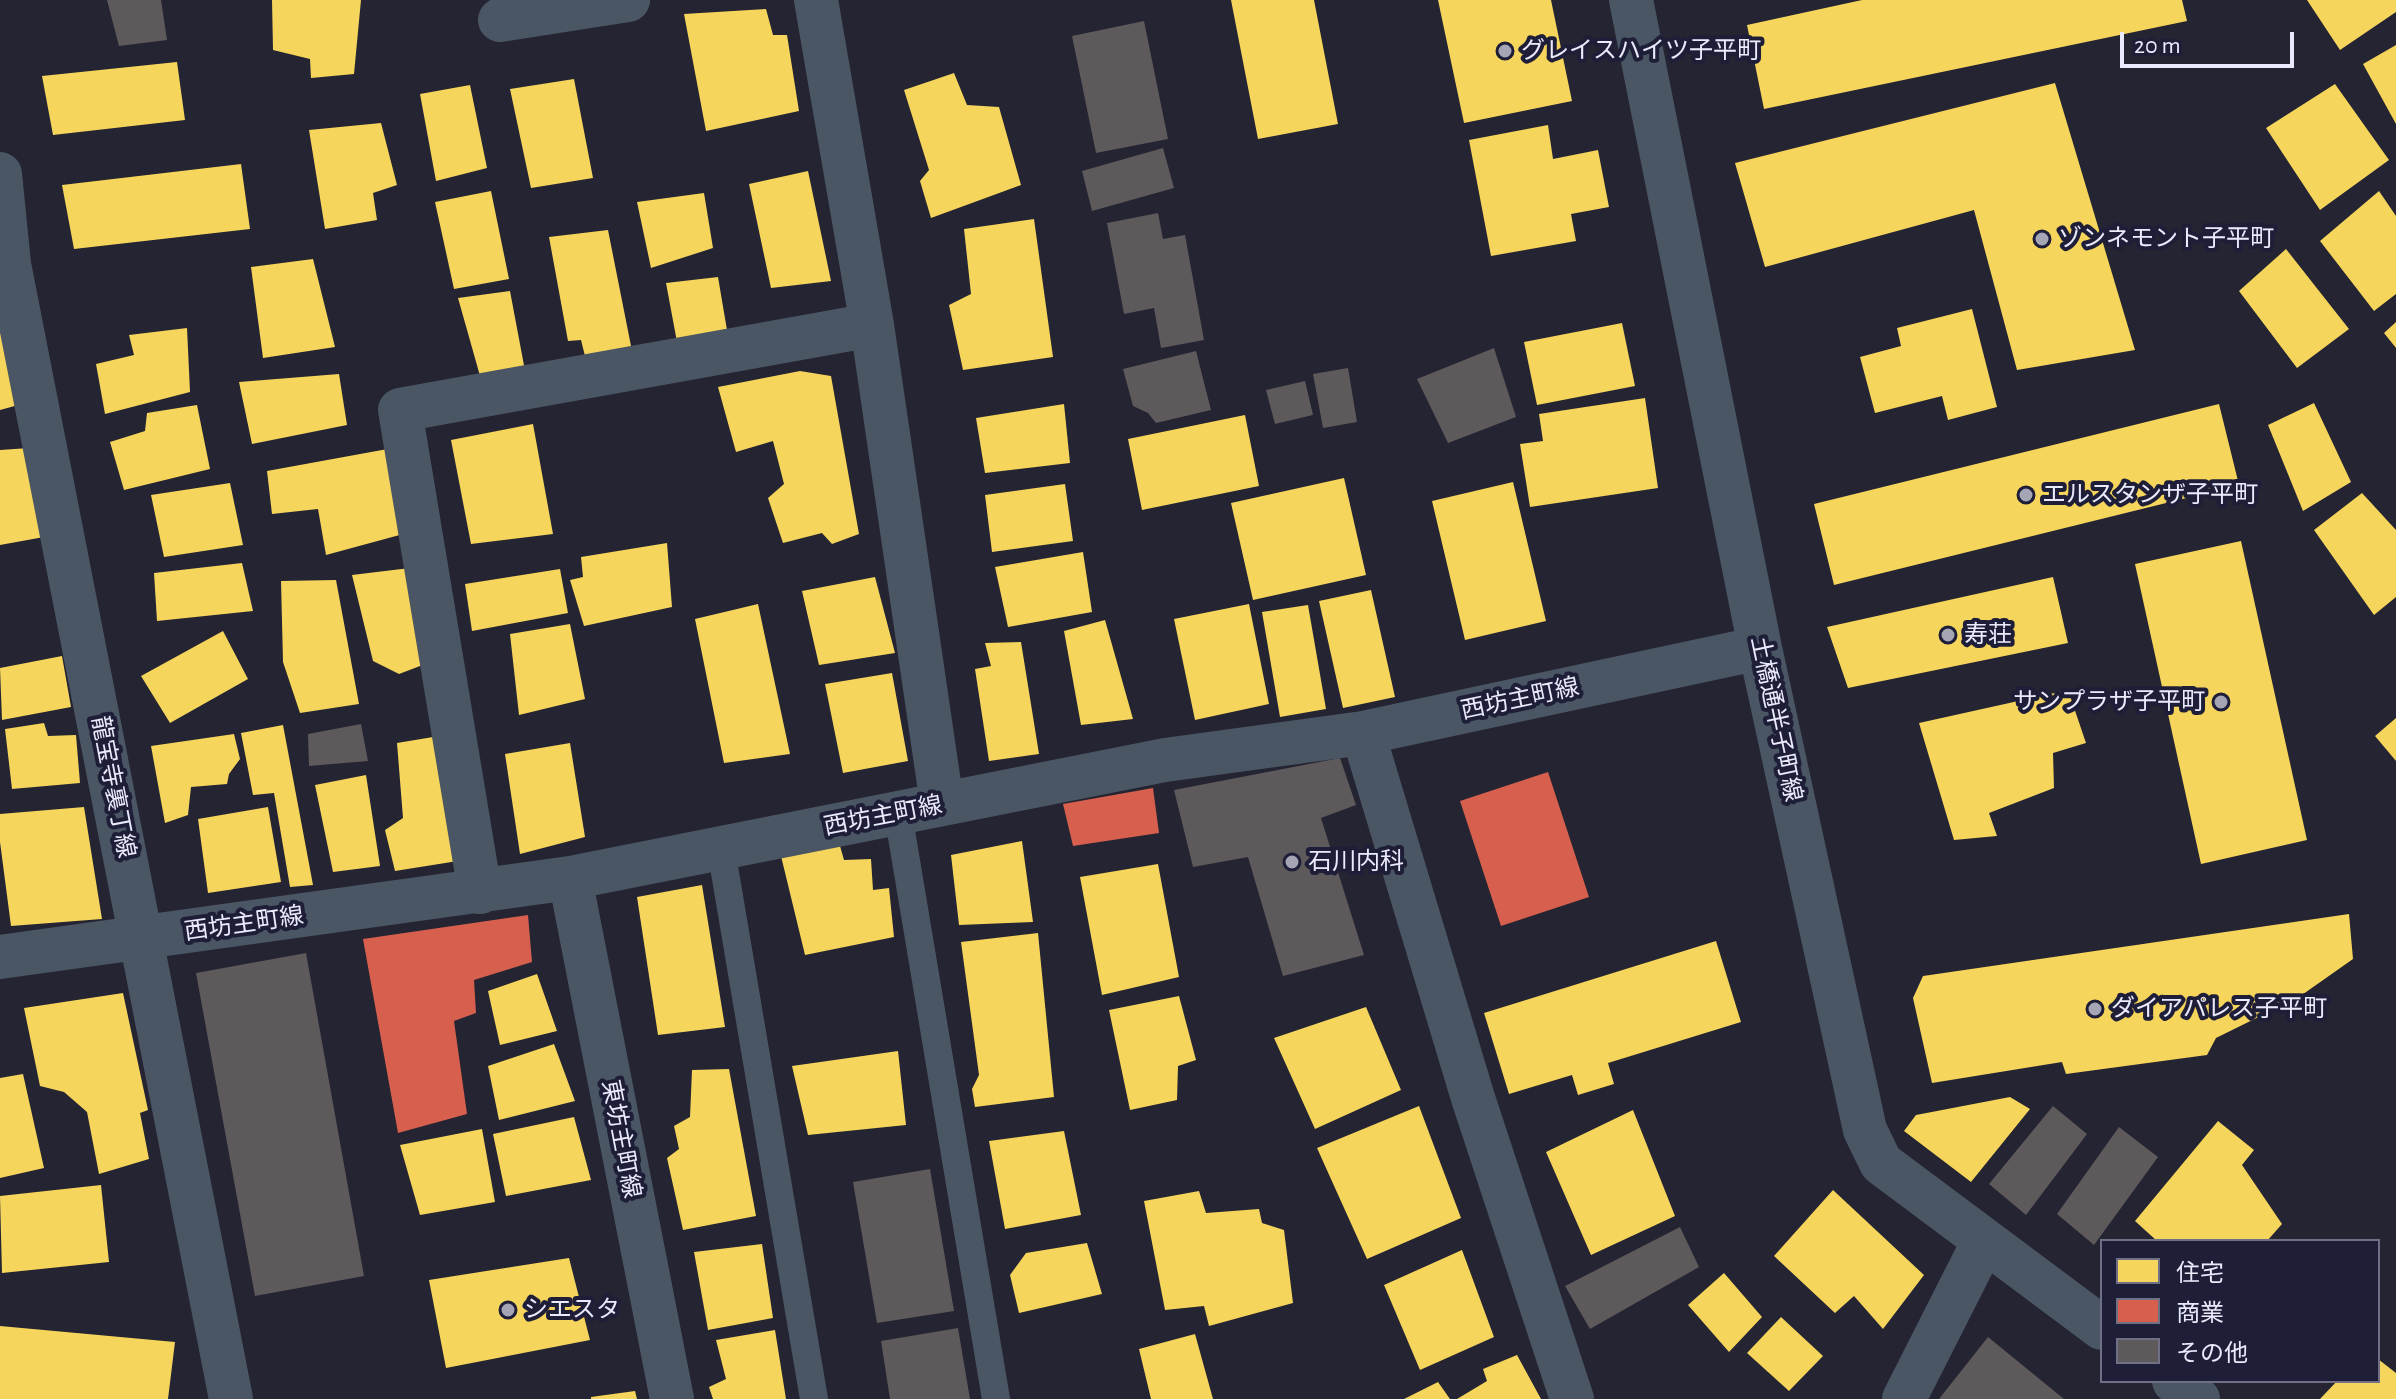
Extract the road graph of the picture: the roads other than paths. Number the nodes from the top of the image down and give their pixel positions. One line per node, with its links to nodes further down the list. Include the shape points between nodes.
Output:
1 (628, 0): 4 (street)
2 (816, 0): 7 (street)
3 (1631, 0): 8 (street, 土橋通半子町線)
4 (500, 20)
5 (0, 174): 6 (street, 龍宝寺裏丁線)
6 (5, 266): 15 (street, 龍宝寺裏丁線)
7 (872, 325): 10 (street); 14 (street, via 400,410)
8 (1760, 648): 9 (street, 西坊主町線); 17 (street, 土橋通半子町線, via 1865,1130 1881,1163)
9 (1363, 733): 10 (street, 西坊主町線, via 1165,760); 24 (street, via 1473,1098)
10 (942, 804): 11 (street, 西坊主町線)
11 (898, 813): 12 (street, 西坊主町線); 23 (lane)
12 (721, 849): 13 (street, 西坊主町線); 22 (lane)
13 (570, 878): 14 (street, 西坊主町線); 21 (street, 東坊主町線)
14 (480, 892): 15 (street, 西坊主町線)
15 (142, 938): 16 (street, 西坊主町線); 20 (street, 龍宝寺裏丁線)
16 (0, 957)
17 (1984, 1241): 18 (street, 土橋通半子町線); 25 (street)
18 (2100, 1327)
19 (2177, 1383): 26 (street)
20 (231, 1399)
21 (672, 1399)
22 (814, 1399)
23 (996, 1399)
24 (1572, 1399)
25 (1904, 1399)
26 (2198, 1399)

